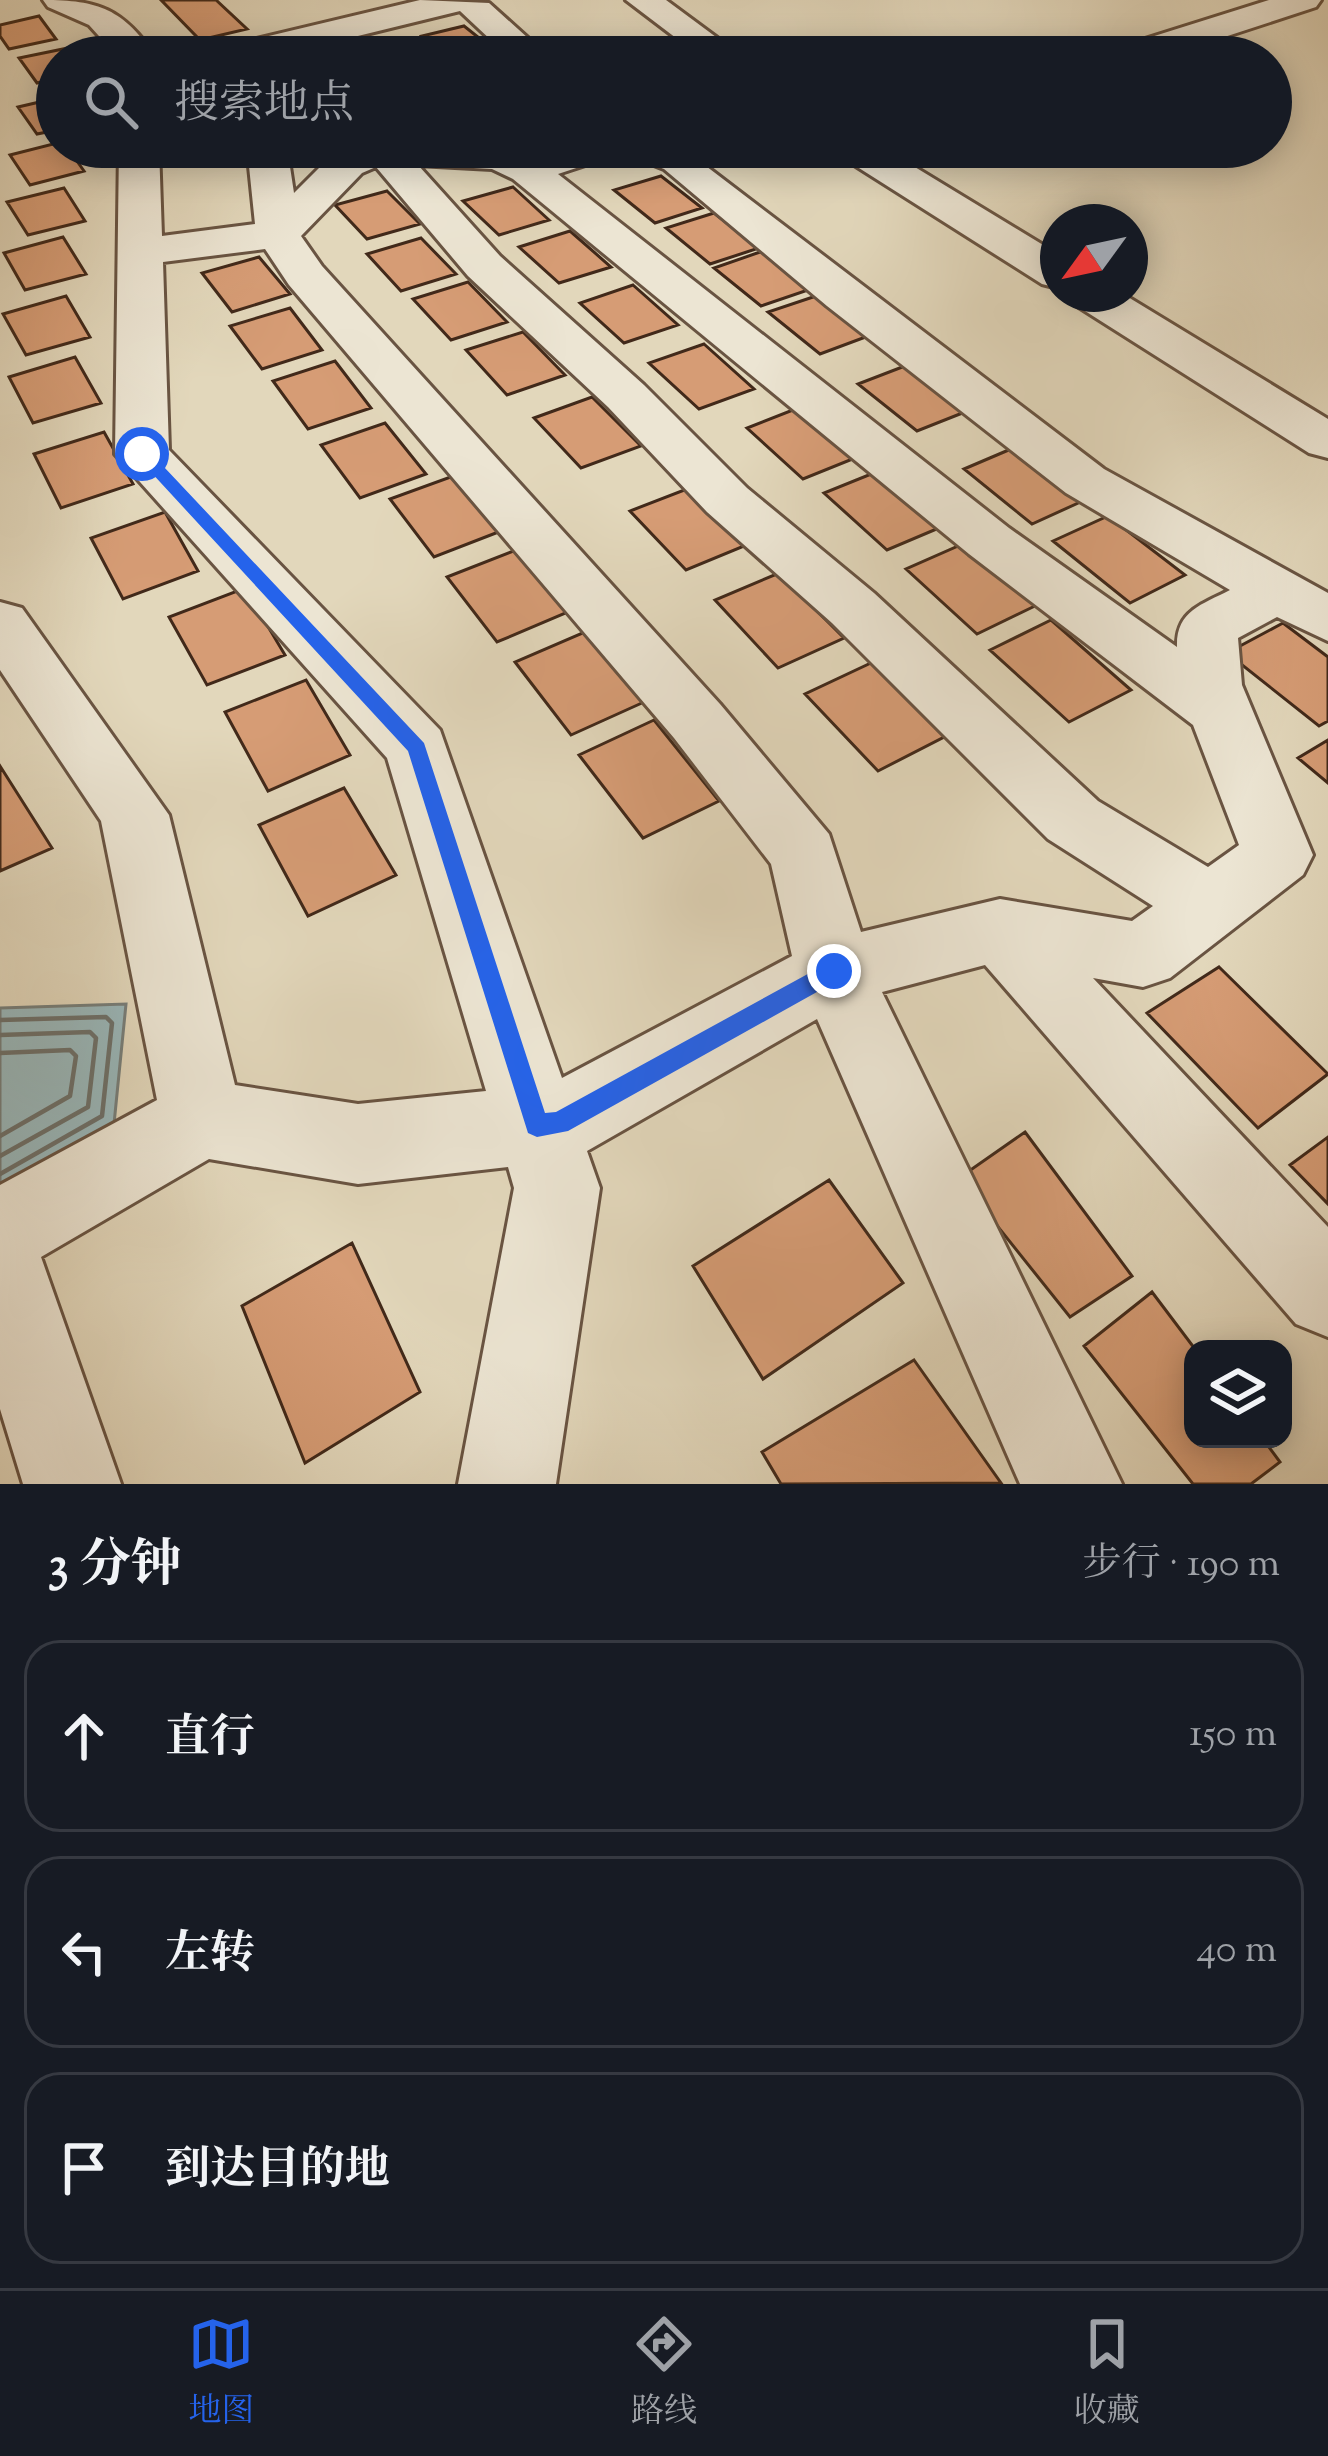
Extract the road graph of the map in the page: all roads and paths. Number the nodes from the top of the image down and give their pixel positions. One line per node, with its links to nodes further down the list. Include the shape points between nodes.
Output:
1 (60, 0): 6 (street, via 101,18)
2 (644, 0): 9 (street)
3 (1304, 0): 10 (street)
4 (470, 5): 7 (street); 8 (street)
5 (1328, 14): 11 (street)
6 (118, 36)
7 (325, 36)
8 (506, 36)
9 (695, 36)
10 (1192, 36)
11 (1261, 36)
12 (139, 168): 20 (street)
13 (270, 168): 19 (street)
14 (343, 168): 19 (street)
15 (398, 168): 27 (street, via 484,266 1073,820)
16 (527, 168): 26 (street, via 989,542)
17 (688, 168): 24 (street, via 1085,481)
18 (887, 168): 21 (street)
19 (278, 234): 20 (street); 29 (street, via 804,854)
20 (139, 252): 31 (street, via 142,454 417,748)
21 (1040, 263)
22 (1119, 312): 23 (street)
23 (1328, 442)
24 (1301, 607): 26 (street, via 1207,628)
25 (0, 623): 30 (street, via 134,814)
26 (1220, 710): 27 (street, via 1278,856)
27 (1210, 905): 28 (street, via 1143,955)
28 (1000, 930): 29 (street); 34 (street)
29 (834, 971): 31 (street, via 559,1123); 37 (street)
30 (202, 1119): 31 (street, via 358,1144); 32 (street)
31 (537, 1125): 36 (street, via 556,1188)
32 (0, 1232)
33 (0, 1264): 35 (street)
34 (1328, 1292)
35 (72, 1484)
36 (507, 1484)
37 (1073, 1484)

